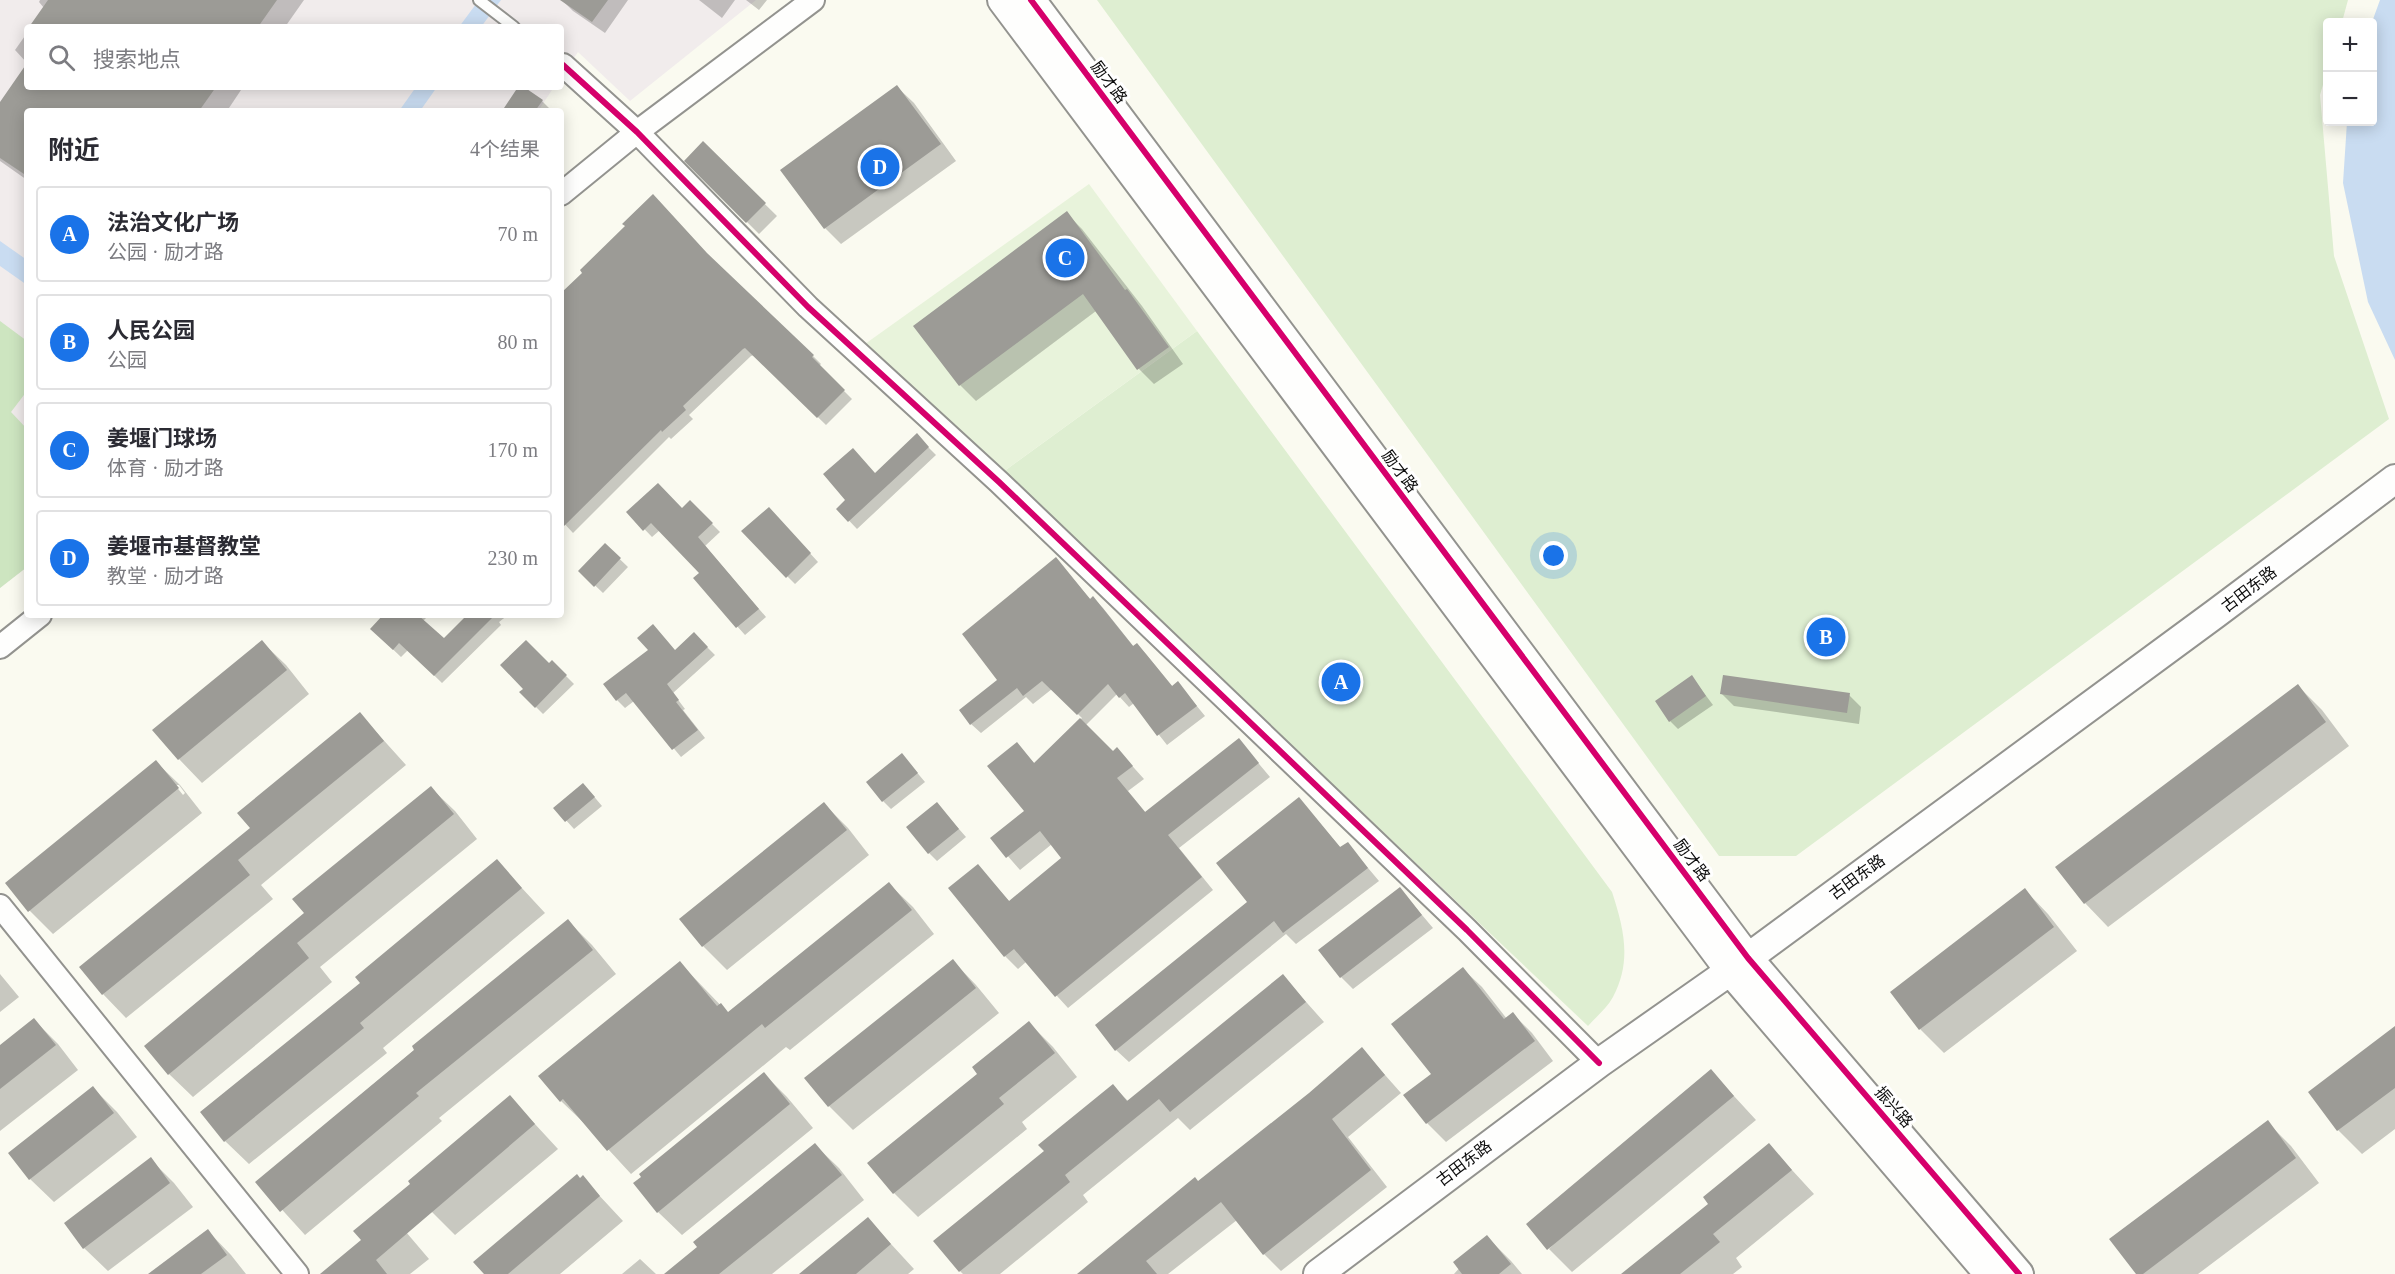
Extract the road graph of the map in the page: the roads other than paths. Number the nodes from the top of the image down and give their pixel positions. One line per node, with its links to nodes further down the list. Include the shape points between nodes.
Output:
1 (479, 0): 5 (lane)
2 (813, 0): 7 (street)
3 (1002, 0): 13 (street)
4 (1031, 0): 13 (street, 励才路)
5 (510, 24)
6 (564, 67): 7 (street)
7 (637, 132): 8 (street); 14 (street, via 808,307 1016,498 1467,930)
8 (564, 192)
9 (2395, 479): 13 (street, 古田东路)
10 (36, 618): 11 (street)
11 (0, 647)
12 (0, 906): 15 (street)
13 (1739, 965): 14 (street, 古田东路); 17 (street); 18 (street, 振兴路)
14 (1599, 1064): 16 (street, 古田东路)
15 (297, 1274)
16 (1318, 1274)
17 (1989, 1274)
18 (2019, 1274)

